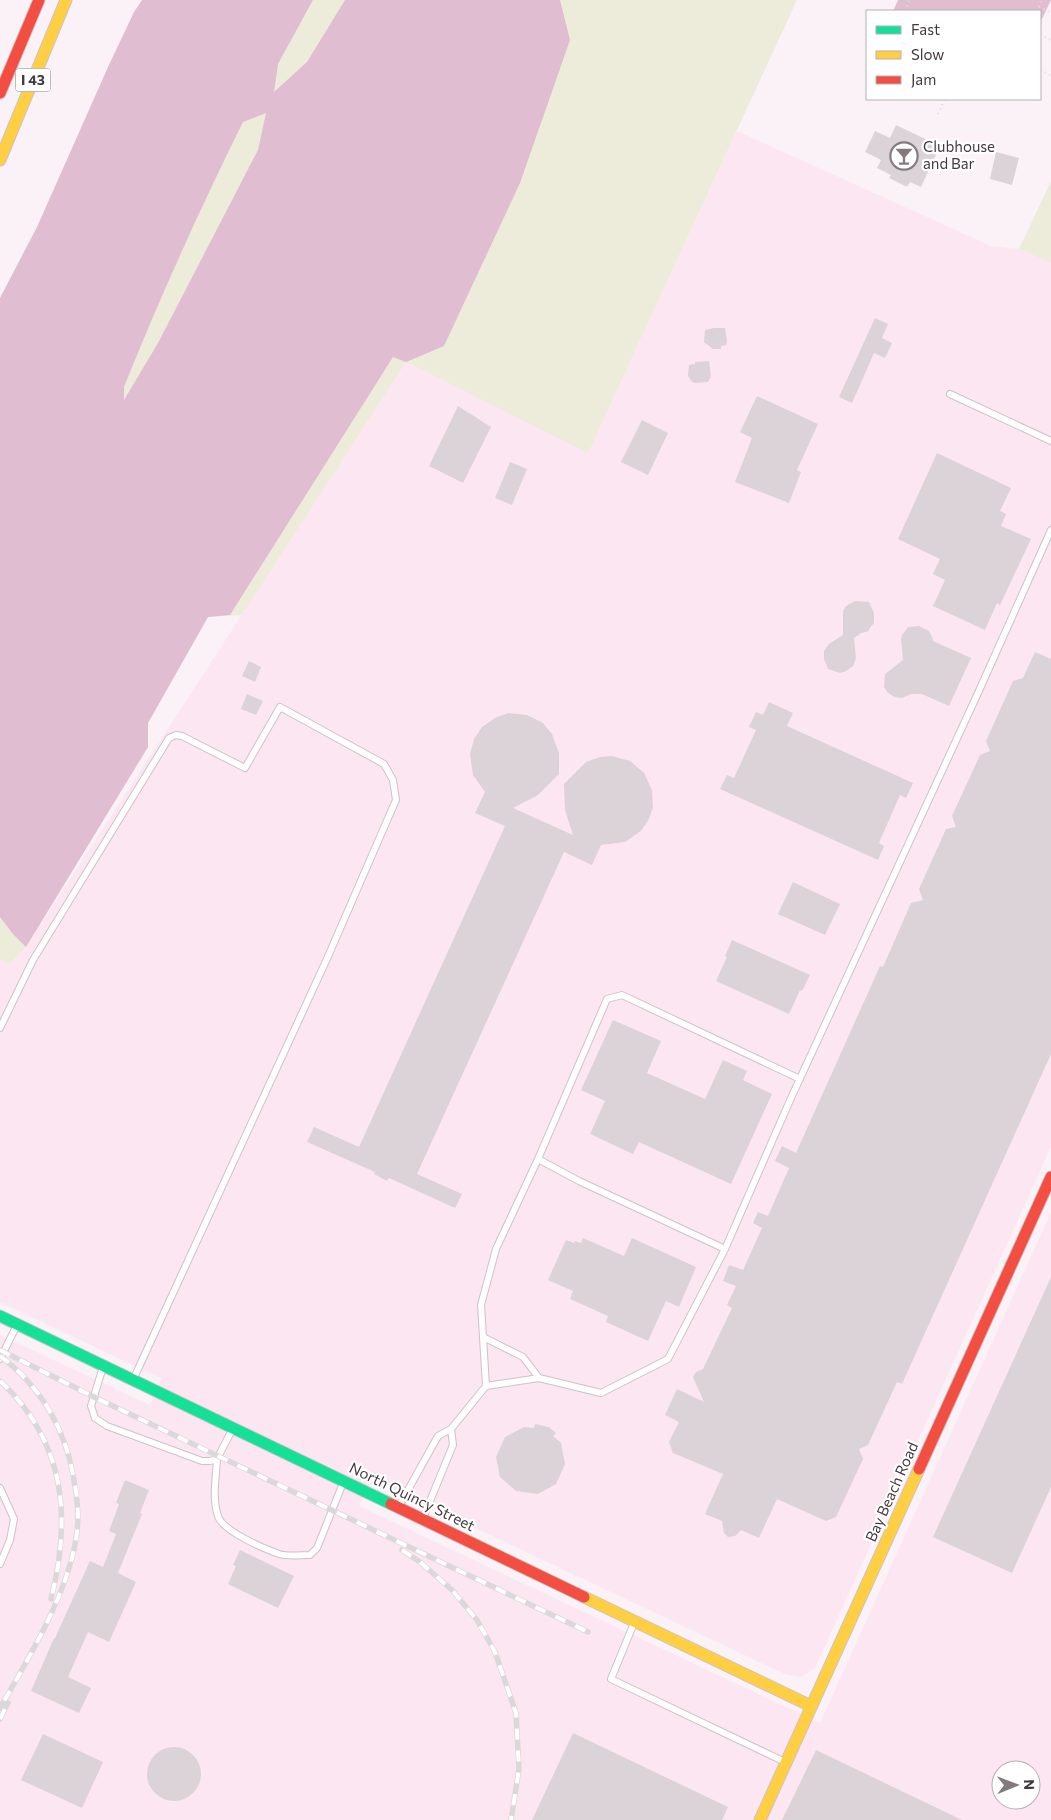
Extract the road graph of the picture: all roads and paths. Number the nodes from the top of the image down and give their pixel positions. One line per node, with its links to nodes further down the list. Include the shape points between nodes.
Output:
1 (38, 0): 7 (main road, I 43)
2 (66, 0): 10 (main road, I 43)
3 (1042, 0): 4 (path)
4 (1039, 7): 5 (path); 6 (path)
5 (1037, 10)
6 (1050, 12)
7 (0, 93)
8 (945, 100): 9 (path)
9 (938, 114)
10 (0, 160)
11 (950, 394): 12 (lane)
12 (1051, 441)
13 (1051, 530): 15 (lane)
14 (0, 1028): 25 (lane, via 33,960 169,738 182,736 244,768 280,707 384,764 393,780 396,800 326,961)
15 (800, 1080): 16 (lane, via 622,995 607,999); 18 (lane)
16 (538, 1159): 18 (lane); 21 (lane, via 496,1249 481,1305)
17 (1051, 1177): 36 (main road, Bay Beach Road)
18 (725, 1249): 24 (lane, via 668,1359 601,1393)
19 (0, 1316): 20 (main road, North Quincy Street)
20 (18, 1324): 22 (lane); 23 (main road, North Quincy Street)
21 (483, 1337): 24 (lane, via 523,1357); 26 (lane)
22 (0, 1359)
23 (104, 1366): 25 (main road, North Quincy Street); 29 (lane, via 91,1406 96,1418 107,1426 202,1461)
24 (539, 1378): 26 (lane)
25 (133, 1380): 27 (main road, North Quincy Street)
26 (486, 1386): 28 (lane)
27 (233, 1428): 29 (lane); 30 (main road, North Quincy Street)
28 (450, 1429): 32 (lane, via 438,1436); 33 (lane, via 453,1445)
29 (217, 1459): 30 (lane, via 215,1502 218,1519 240,1536 280,1554 310,1555 317,1548)
30 (344, 1481): 32 (main road, North Quincy Street)
31 (0, 1488): 34 (lane, via 14,1519)
32 (398, 1507): 33 (main road, North Quincy Street)
33 (422, 1519): 35 (main road, North Quincy Street)
34 (0, 1564)
35 (634, 1621): 36 (main road, North Quincy Street); 37 (lane, via 611,1679)
36 (811, 1706): 37 (main road, Bay Beach Road)
37 (786, 1762): 38 (main road, Bay Beach Road)
38 (760, 1820)

